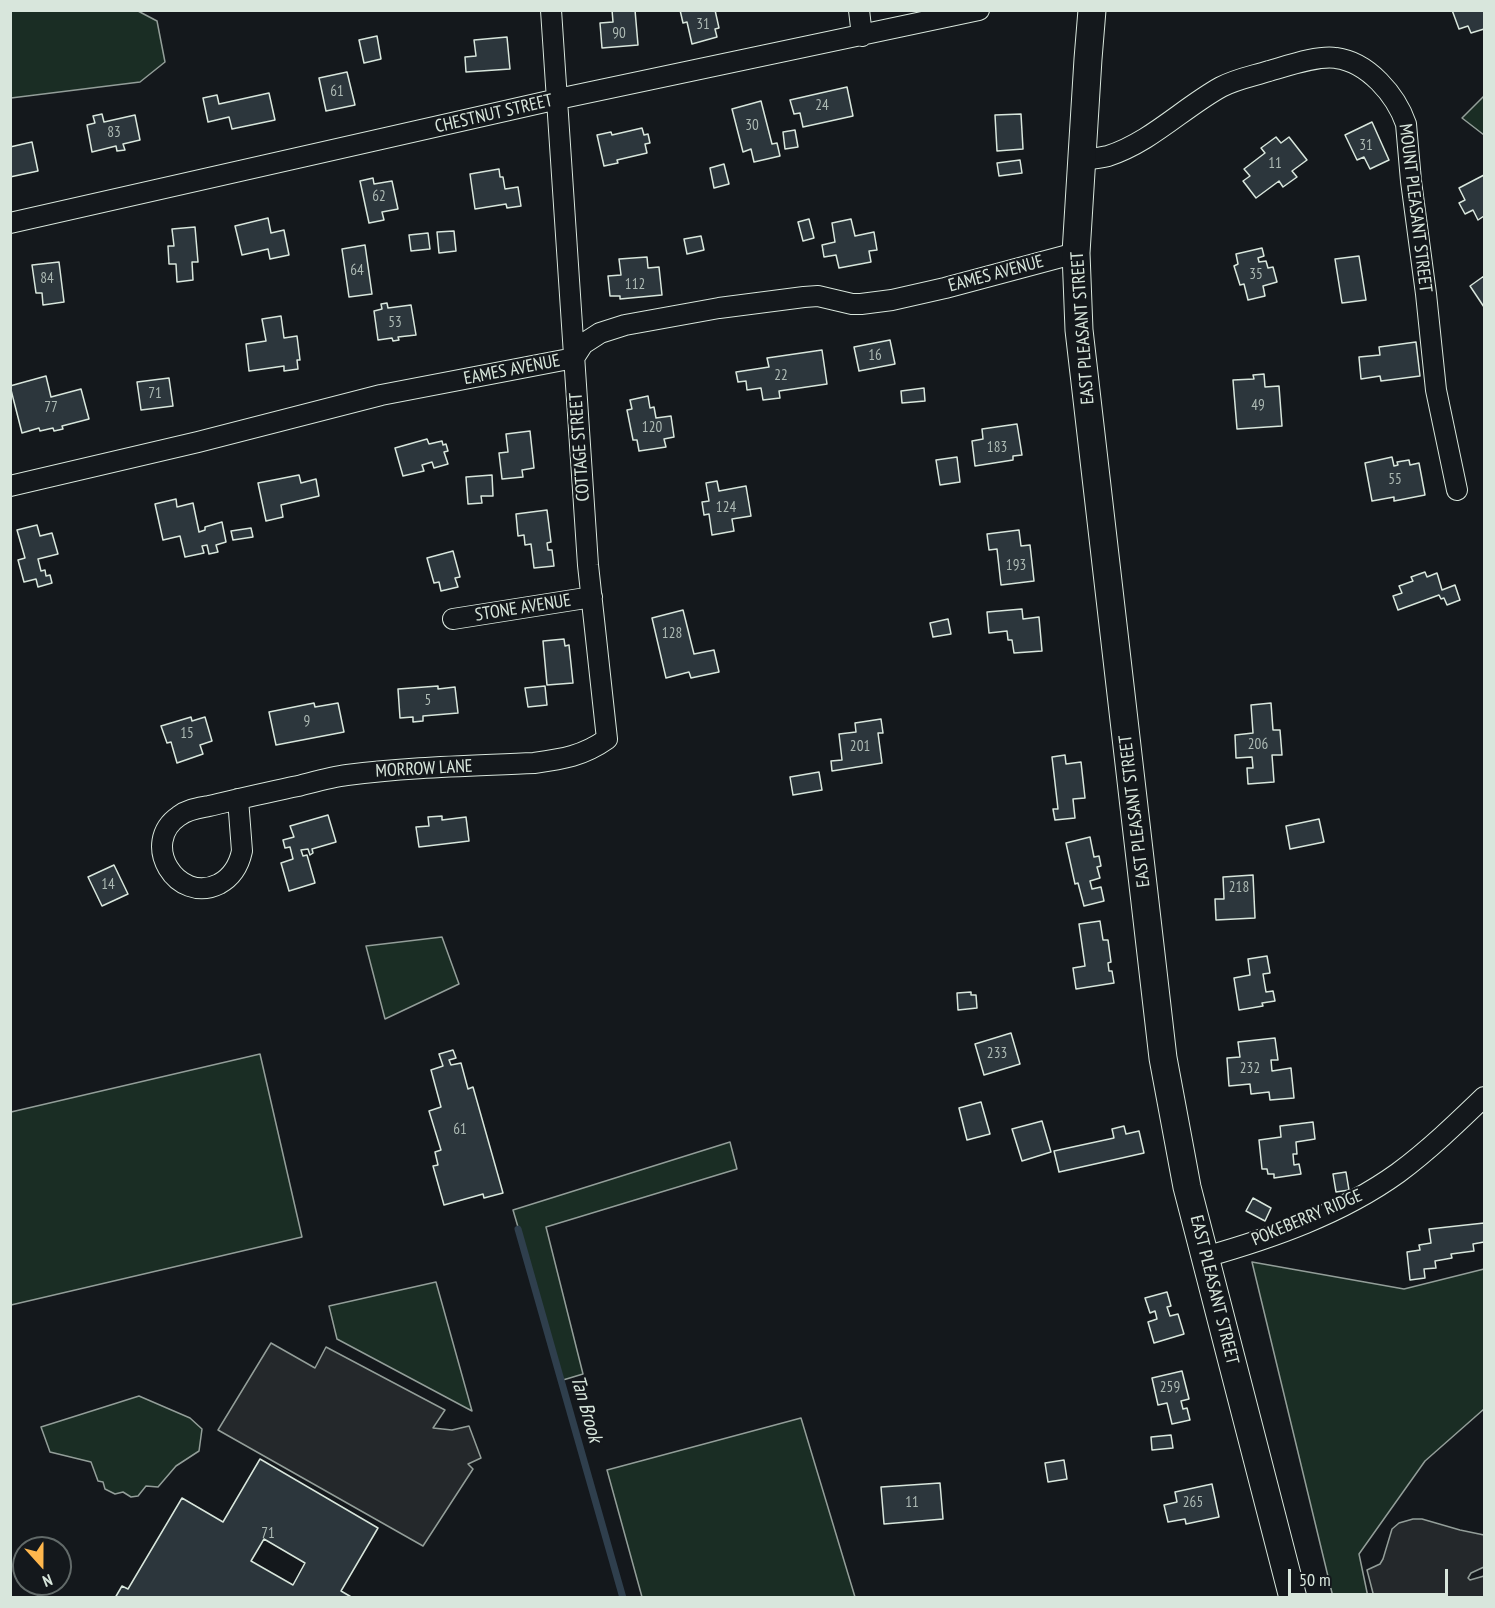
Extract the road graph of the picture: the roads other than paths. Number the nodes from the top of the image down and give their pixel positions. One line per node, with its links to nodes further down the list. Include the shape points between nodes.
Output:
1 (551, 10): 6 (street, COTTAGE STREET)
2 (859, 10): 5 (street)
3 (979, 10): 5 (street, CHESTNUT STREET)
4 (1092, 10): 7 (main road, EAST PLEASANT STREET)
5 (862, 36): 6 (street, CHESTNUT STREET)
6 (558, 99): 8 (street, CHESTNUT STREET); 10 (street, COTTAGE STREET)
7 (1082, 160): 9 (main road, EAST PLEASANT STREET); 12 (street, MOUNT PLEASANT STREET, via 1107,156 1154,134 1223,86 1295,63 1338,58 1377,79 1394,99 1406,124 1436,390)
8 (10, 223)
9 (1076, 253): 10 (street, EAMES AVENUE, via 892,300 852,304 818,296 804,297 625,325 600,333 583,344); 18 (main road, EAST PLEASANT STREET, via 1079,330 1163,1058 1187,1187)
10 (574, 358): 11 (street, EAMES AVENUE, via 381,395); 13 (street, COTTAGE STREET)
11 (10, 486)
12 (1457, 490)
13 (592, 597): 14 (street, STONE AVENUE); 15 (street, COTTAGE STREET)
14 (453, 619)
15 (607, 738): 16 (street, MORROW LANE, via 593,749 555,760 372,772)
16 (238, 799): 16 (street, MORROW LANE, via 242,851 233,872 222,883 207,887 191,886 177,879 162,852 171,822 192,810)
17 (1485, 1097): 18 (street, POKEBERRY RIDGE, via 1399,1173 1357,1199 1282,1233)
18 (1205, 1257): 19 (main road, EAST PLEASANT STREET)
19 (1293, 1598)

